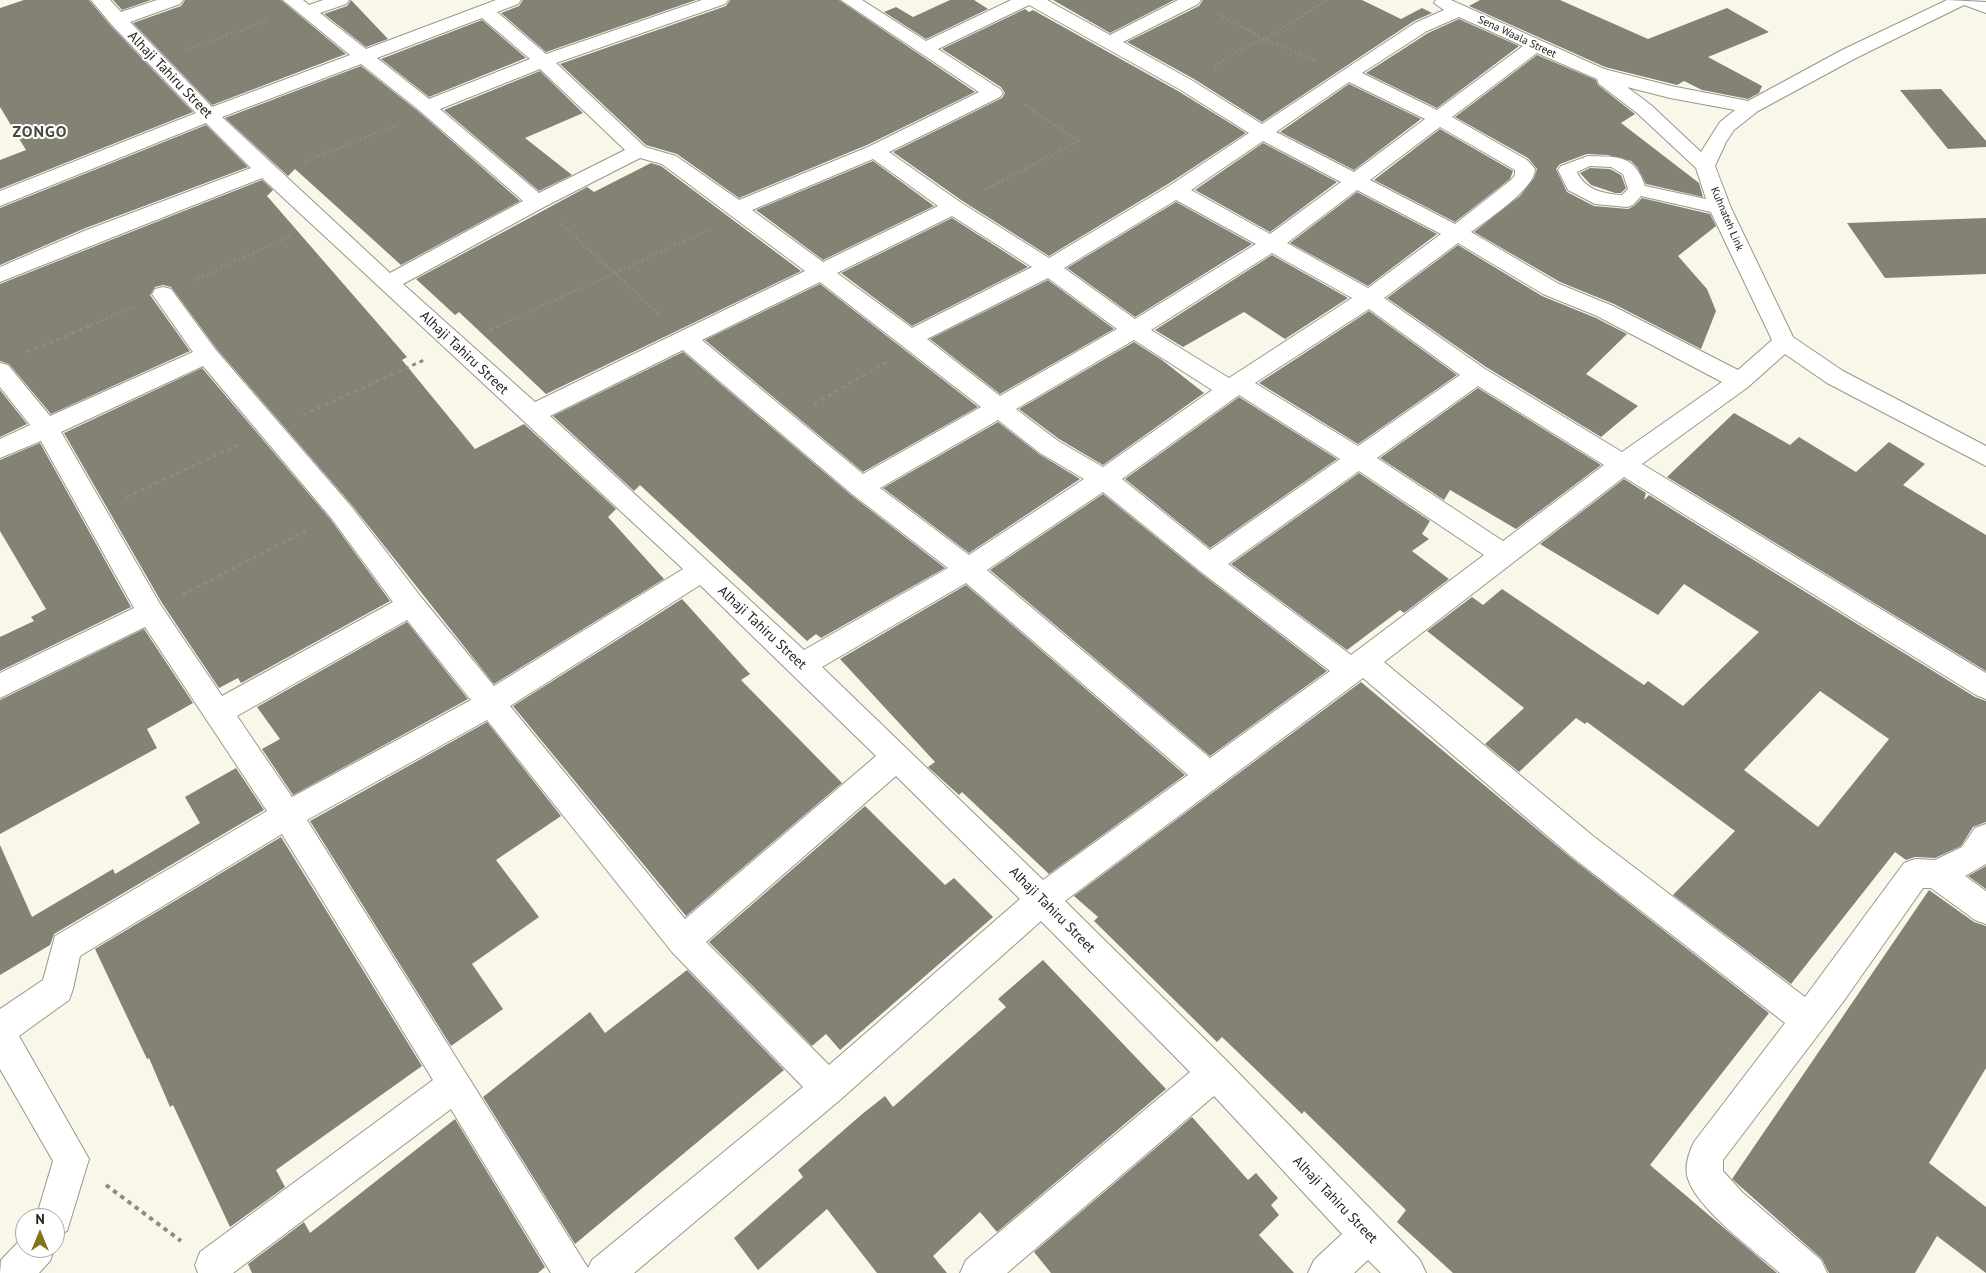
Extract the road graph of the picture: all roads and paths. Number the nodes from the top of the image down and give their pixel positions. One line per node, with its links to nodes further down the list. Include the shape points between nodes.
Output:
1 (174, 0): 16 (street)
2 (340, 0): 14 (street)
3 (458, 0): 18 (street)
4 (512, 0): 18 (street)
5 (720, 0): 25 (street, via 660,11)
6 (850, 0): 22 (street)
7 (1025, 0): 22 (street)
8 (1034, 0): 20 (street)
9 (1192, 0): 19 (path); 20 (street)
10 (1327, 0): 19 (path)
11 (1437, 0): 17 (street, Sena Waala Street)
12 (1961, 0): 30 (street, via 1849,54)
13 (1966, 0): 15 (street)
14 (300, 7): 23 (street); 24 (path)
15 (1986, 8)
16 (108, 10): 24 (street, Alhaji Tahiru Street)
17 (1459, 10): 21 (street, Sena Waala Street); 27 (street, via 1421,27)
18 (480, 12): 23 (street); 25 (street)
19 (1265, 39): 27 (path); 28 (path, via 1244,48)
20 (1110, 42): 28 (street)
21 (1536, 45): 26 (street, Sena Waala Street); 33 (street)
22 (924, 49): 29 (street)
23 (361, 57): 31 (street); 32 (street)
24 (155, 61): 32 (street, Alhaji Tahiru Street)
25 (543, 61): 31 (street); 35 (street)
26 (1597, 73): 30 (street, via 1670,92); 37 (street, via 1644,109)
27 (1348, 74): 33 (street); 34 (street)
28 (1186, 85): 34 (street)
29 (993, 93): 36 (street); 44 (path, via 1013,97 1079,141)
30 (1752, 106): 37 (street, via 1727,126)
31 (429, 109): 38 (path); 43 (street)
32 (207, 116): 38 (street, Alhaji Tahiru Street); 42 (street)
33 (1439, 118): 39 (street); 47 (street, via 1520,164 1525,170 1525,176 1518,184)
34 (1262, 133): 39 (street); 41 (street)
35 (638, 151): 43 (street); 46 (street, via 669,160)
36 (875, 151): 44 (street); 46 (street)
37 (1705, 166): 45 (street, Kuhnateh Link)
38 (268, 173): 52 (street, via 92,236); 53 (street, Alhaji Tahiru Street)
39 (1355, 182): 47 (street); 48 (street)
40 (1637, 190): 45 (lane)
41 (1176, 191): 48 (street); 49 (street)
42 (0, 199)
43 (536, 202): 51 (path); 53 (street)
44 (953, 207): 49 (street); 50 (street)
45 (1720, 208): 59 (street, Kuhnateh Link)
46 (740, 212): 50 (street); 51 (path)
47 (1458, 234): 55 (street); 64 (street, via 1551,289 1605,311)
48 (1270, 245): 55 (street); 56 (street)
49 (1049, 268): 56 (street); 58 (street)
50 (819, 272): 57 (street); 58 (street)
51 (617, 273): 57 (path); 60 (path)
52 (0, 275)
53 (388, 283): 60 (street, Alhaji Tahiru Street)
54 (163, 294): 61 (street)
55 (1369, 298): 63 (street); 65 (street)
56 (1134, 330): 65 (street); 66 (street)
57 (685, 339): 67 (street); 68 (street)
58 (914, 342): 66 (street); 68 (path)
59 (1784, 342): 64 (street); 72 (street, Kuhnateh Link, via 1834,377)
60 (455, 346): 67 (street, Alhaji Tahiru Street); 70 (path)
61 (207, 355): 69 (street); 70 (street)
62 (0, 371): 69 (street)
63 (1477, 375): 73 (street); 74 (street)
64 (1740, 381): 74 (street)
65 (1234, 386): 73 (street); 75 (street)
66 (998, 407): 75 (street, via 1049,447); 76 (street)
67 (531, 415): 82 (street, Alhaji Tahiru Street)
68 (783, 422): 76 (street)
69 (47, 429): 71 (street); 78 (street)
70 (270, 430): 77 (street); 78 (path)
71 (0, 449)
72 (1986, 458)
73 (1359, 459): 79 (street); 80 (street)
74 (1622, 465): 79 (street); 88 (street)
75 (1104, 478): 80 (street); 81 (street)
76 (862, 487): 81 (street)
77 (341, 512): 83 (street); 84 (path)
78 (94, 513): 84 (street)
79 (1504, 555): 86 (street)
80 (1209, 564): 86 (street)
81 (968, 569): 85 (street); 92 (street)
82 (702, 571): 85 (street, Alhaji Tahiru Street); 89 (street)
83 (411, 605): 89 (street); 90 (street)
84 (150, 612): 87 (street); 90 (street)
85 (801, 665): 91 (street, Alhaji Tahiru Street)
86 (1357, 666): 92 (street); 99 (street, via 1582,846)
87 (0, 686)
88 (1986, 687)
89 (491, 703): 93 (street); 98 (street)
90 (217, 713): 93 (street)
91 (896, 757): 96 (street, Alhaji Tahiru Street); 98 (street)
92 (1210, 776): 96 (street)
93 (287, 814): 100 (street, via 66,947 57,989); 103 (street)
94 (1986, 838): 95 (street, via 1972,856)
95 (1937, 874): 97 (street); 99 (street, via 1915,873)
96 (1042, 900): 102 (street, Alhaji Tahiru Street); 104 (street)
97 (1986, 909)
98 (683, 941): 104 (street)
99 (1808, 1020): 116 (street, via 1706,1154 1705,1177 1729,1205)
100 (0, 1029)
101 (0, 1036): 105 (street)
102 (1215, 1073): 107 (street, Alhaji Tahiru Street); 113 (street)
103 (456, 1085): 109 (street); 111 (street)
104 (828, 1088): 112 (street)
105 (71, 1159): 106 (street); 109 (path)
106 (57, 1208)
107 (1368, 1235): 114 (street); 115 (street, Alhaji Tahiru Street)
108 (28, 1258): 110 (street)
109 (213, 1265)
110 (14, 1273)
111 (572, 1273)
112 (605, 1273)
113 (979, 1273)
114 (1327, 1273)
115 (1407, 1273)
116 (1808, 1273)

